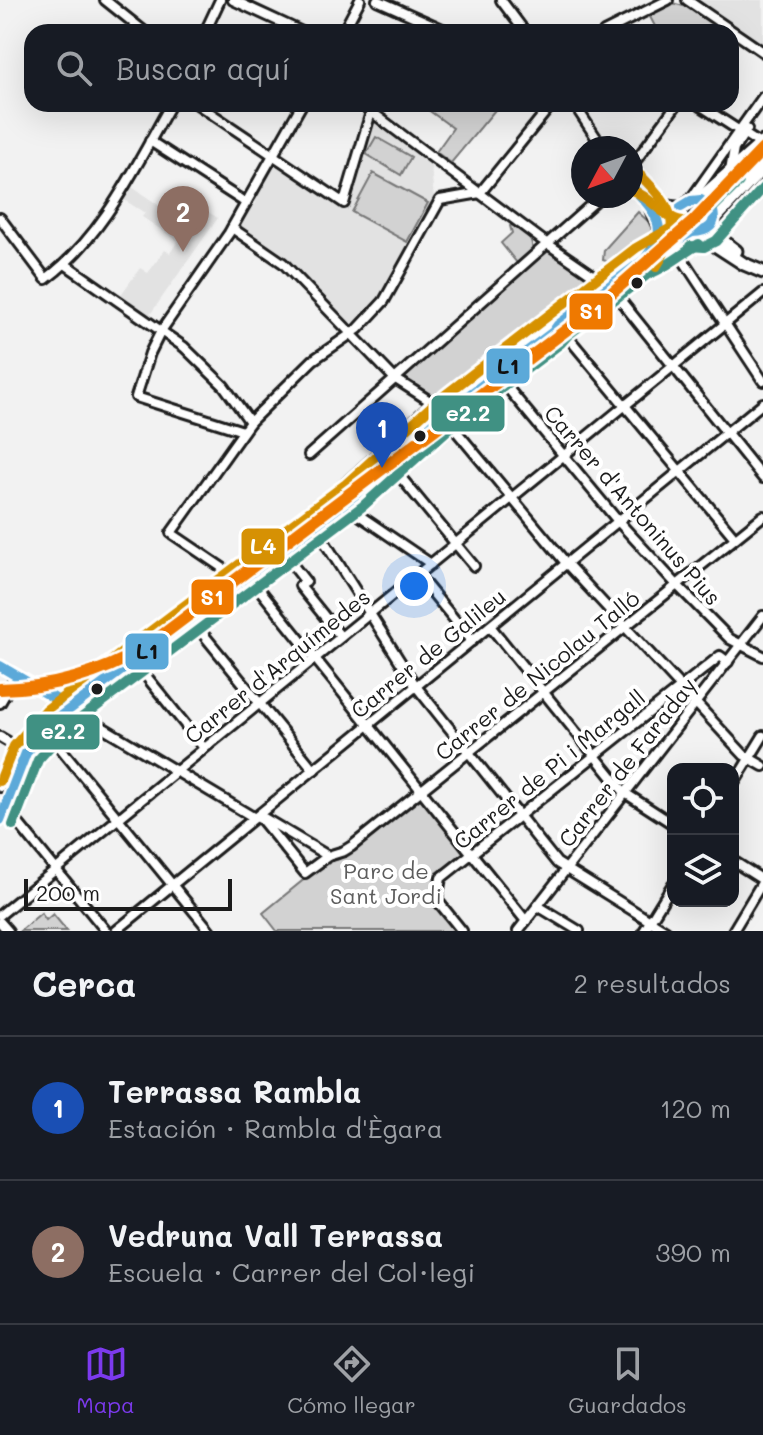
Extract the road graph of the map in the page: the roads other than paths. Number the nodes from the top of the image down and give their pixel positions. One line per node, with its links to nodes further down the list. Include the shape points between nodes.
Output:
1 (105, 0): 9 (street)
2 (220, 0): 10 (street)
3 (233, 0): 11 (street)
4 (360, 0): 12 (street)
5 (377, 0): 13 (street)
6 (501, 0): 14 (street)
7 (668, 0): 15 (street)
8 (687, 0): 16 (street)
9 (135, 24)
10 (209, 24)
11 (285, 24)
12 (347, 24)
13 (431, 24)
14 (519, 24)
15 (620, 24)
16 (718, 24)
17 (739, 37): 18 (street)
18 (763, 52)
19 (763, 97): 29 (street)
20 (763, 104): 29 (street)
21 (166, 112): 31 (street)
22 (209, 112): 34 (street)
23 (297, 112): 34 (street)
24 (371, 112): 34 (street, via 344,203); 38 (street)
25 (546, 112): 38 (street)
26 (579, 112): 30 (street)
27 (671, 112): 33 (street)
28 (711, 112): 29 (street)
29 (742, 131): 32 (street); 36 (street); 41 (street)
30 (595, 136)
31 (150, 141): 40 (street); 52 (street, via 107,214)
32 (762, 143): 36 (main road)
33 (643, 151)
34 (273, 154): 40 (street)
35 (763, 168): 46 (main road)
36 (729, 172): 41 (main road)
37 (643, 192): 41 (street, via 675,207)
38 (480, 193): 49 (street); 59 (street, via 440,200 384,301)
39 (643, 197): 42 (street)
40 (246, 202): 47 (street)
41 (690, 203): 45 (main road); 46 (main road, via 710,205)
42 (649, 204): 45 (street); 51 (street, via 659,236)
43 (587, 208): 49 (street)
44 (0, 218): 52 (street, via 46,279)
45 (681, 220): 48 (main road); 51 (street)
46 (714, 222): 48 (main road, via 705,232); 53 (main road, via 719,238)
47 (232, 228): 58 (street); 59 (street, via 283,263)
48 (695, 233): 50 (street); 53 (main road)
49 (546, 243): 54 (street); 63 (street)
50 (672, 243): 51 (street, via 649,260); 56 (street)
51 (647, 256): 54 (street)
52 (65, 264): 58 (street)
53 (762, 272)
54 (609, 286): 57 (street); 61 (street)
55 (763, 293): 56 (street, Carrer d'Arquímedes)
56 (725, 323): 61 (street, Carrer d'Arquímedes); 64 (street)
57 (558, 325): 60 (street); 62 (street); 67 (street)
58 (162, 329): 69 (street, via 224,386); 70 (street, via 136,397)
59 (351, 334): 63 (street); 69 (street, via 313,360)
60 (486, 366): 62 (street, Carrer d'Antoninus Pius); 65 (street)
61 (675, 366): 67 (street, Carrer d'Arquímedes); 71 (street)
62 (497, 375): 68 (street); 73 (street, Carrer d'Antoninus Pius)
63 (394, 378): 65 (street); 72 (street)
64 (763, 381)
65 (433, 403): 68 (street); 77 (street)
66 (763, 403): 71 (street, Carrer de Galileu)
67 (624, 406): 73 (street, Carrer d'Arquímedes); 75 (street)
68 (444, 414): 74 (street); 78 (street)
69 (250, 422): 70 (street)
70 (243, 431): 89 (street, via 171,533)
71 (727, 431): 75 (street, Carrer de Galileu); 76 (street)
72 (309, 455)
73 (563, 456): 78 (street, Carrer d'Arquímedes); 81 (street, Carrer d'Antoninus Pius)
74 (389, 463): 79 (street); 84 (street)
75 (678, 470): 81 (street, Carrer de Galileu); 83 (street)
76 (763, 478)
77 (337, 491): 79 (street); 89 (street)
78 (512, 498): 84 (street, Carrer d'Arquímedes); 86 (street)
79 (346, 502): 82 (street); 87 (street)
80 (763, 516): 83 (street, Carrer de Nicolau Talló)
81 (617, 520): 86 (street, Carrer de Galileu); 92 (street, Carrer d'Antoninus Pius)
82 (314, 525): 85 (street); 93 (street)
83 (735, 538): 92 (street, Carrer de Nicolau Talló)
84 (456, 544): 87 (street, Carrer d'Arquímedes); 88 (street)
85 (281, 550): 90 (street); 98 (street, via 306,582 300,586)
86 (566, 563): 96 (street, Carrer de Galileu); 97 (street)
87 (431, 564): 91 (street, Carrer d'Arquímedes)
88 (474, 566)
89 (230, 573): 110 (street)
90 (248, 575): 95 (street); 102 (street)
91 (418, 575): 93 (street, Carrer d'Arquímedes); 99 (street)
92 (678, 586): 97 (street, Carrer de Nicolau Talló); 100 (street, Carrer d'Antoninus Pius)
93 (370, 615): 98 (street, Carrer d'Arquímedes); 107 (street)
94 (763, 616): 100 (street, Carrer de Faraday)
95 (190, 618): 103 (street); 112 (street)
96 (490, 626): 99 (street, Carrer de Galileu); 109 (street)
97 (625, 627): 108 (street); 109 (street, Carrer de Nicolau Talló)
98 (341, 637): 102 (street, Carrer d'Arquímedes)
99 (472, 641): 107 (street, Carrer de Galileu)
100 (742, 645): 101 (street, Carrer d'Antoninus Pius); 104 (street, Carrer de Faraday)
101 (763, 656)
102 (314, 660): 112 (street, Carrer d'Arquímedes); 115 (street)
103 (134, 661): 114 (street); 120 (street)
104 (728, 662): 108 (street, Carrer de Pi i Margall, via 720,656); 113 (street, Carrer de Faraday)
105 (0, 666): 106 (street)
106 (16, 676): 110 (street); 111 (street)
107 (415, 685): 115 (street, Carrer de Galileu); 121 (street)
108 (681, 687): 113 (street); 123 (street, Carrer de Pi i Margall)
109 (543, 693): 121 (street, Carrer de Nicolau Talló); 123 (street)
110 (59, 701): 114 (street); 119 (street)
111 (0, 703)
112 (260, 704): 120 (street, Carrer d'Arquímedes); 127 (street)
113 (696, 704): 124 (street); 131 (street, Carrer de Faraday)
114 (71, 708): 116 (street); 126 (street)
115 (368, 725): 127 (street, Carrer de Galileu); 130 (street)
116 (45, 729): 122 (street); 135 (street)
117 (763, 736): 124 (street)
118 (0, 737): 119 (street)
119 (16, 746): 122 (street); 129 (street)
120 (204, 748): 126 (street, Carrer d'Arquímedes)
121 (468, 752): 130 (street, Carrer de Nicolau Talló); 133 (street)
122 (26, 753): 132 (street)
123 (593, 756): 131 (street); 133 (street, Carrer de Pi i Margall)
124 (750, 758): 125 (street); 128 (street)
125 (763, 766)
126 (176, 770): 134 (street); 135 (street, Carrer d'Arquímedes)
127 (314, 770): 134 (street, Carrer de Galileu)
128 (739, 775)
129 (0, 787)
130 (421, 791): 138 (street); 139 (street, Carrer de Nicolau Talló, via 344,851)
131 (625, 793): 137 (street); 141 (street, Carrer de Faraday)
132 (5, 807): 136 (street); 142 (street)
133 (519, 815): 138 (street, Carrer de Pi i Margall); 141 (street, via 557,863)
134 (256, 817): 139 (street); 139 (street, Carrer de Nicolau Talló, via 305,873); 144 (street, Carrer de Galileu)
135 (117, 818): 142 (street, Carrer d'Arquímedes); 144 (street)
136 (0, 820)
137 (667, 820)
138 (471, 854): 148 (street); 155 (street, Carrer de Pi i Margall, via 441,878 437,900)
139 (328, 856)
140 (739, 865): 143 (street)
141 (567, 868): 146 (street, Carrer de Faraday); 149 (street)
142 (56, 869): 147 (street, Carrer d'Arquímedes); 152 (street)
143 (763, 880): 160 (street)
144 (172, 885): 153 (street, Carrer de Galileu); 154 (street)
145 (667, 894): 149 (street)
146 (538, 906): 148 (street, Carrer de Faraday); 157 (street)
147 (0, 915)
148 (526, 921): 156 (street, Carrer de Faraday)
149 (651, 921): 158 (street); 159 (street)
150 (0, 922): 151 (street)
151 (8, 931)
152 (106, 931)
153 (116, 931)
154 (210, 931)
155 (462, 931)
156 (518, 931)
157 (579, 931)
158 (644, 931)
159 (666, 931)
160 (733, 931)

